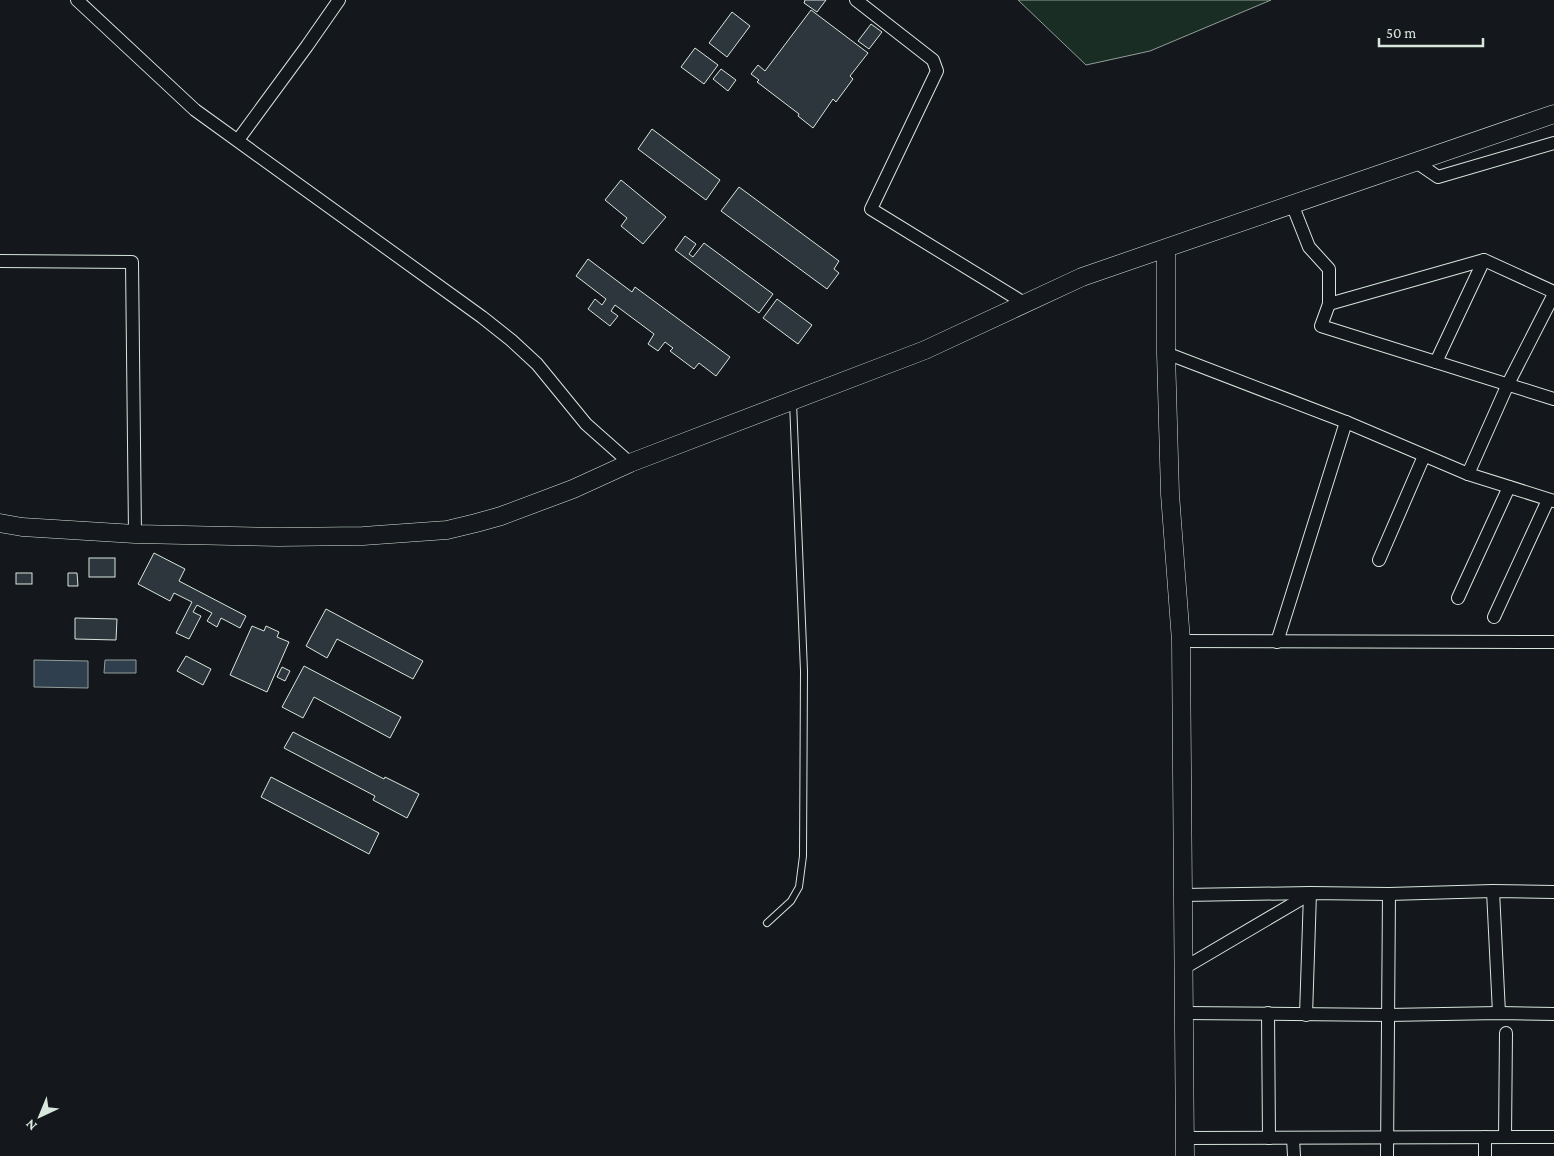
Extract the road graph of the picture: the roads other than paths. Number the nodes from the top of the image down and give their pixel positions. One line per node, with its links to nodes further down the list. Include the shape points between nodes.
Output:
1 (77, 0): 5 (street, via 195,110)
2 (338, 0): 5 (street)
3 (856, 0): 13 (street, via 933,60 937,71 871,209)
4 (1554, 114): 7 (street)
5 (238, 140): 22 (street, via 510,340 537,364 586,424)
6 (1554, 143): 7 (street, via 1438,176)
7 (1416, 162): 8 (street)
8 (1292, 204): 9 (street); 14 (street, via 1309,246 1329,269)
9 (1166, 249): 13 (street, via 1082,278); 15 (street)
10 (1484, 260): 12 (street); 14 (street); 16 (street)
11 (0, 261): 27 (street, via 132,262)
12 (1554, 293): 17 (street)
13 (1024, 303): 19 (street, via 925,350)
14 (1329, 304): 16 (street, via 1321,326)
15 (1166, 353): 20 (street); 31 (street, via 1170,494)
16 (1436, 362): 17 (street)
17 (1508, 384): 18 (street); 23 (street)
18 (1554, 399)
19 (793, 401): 22 (street); 39 (lane, via 804,671 803,856 799,888 791,901)
20 (1346, 422): 21 (street); 32 (street)
21 (1424, 456): 23 (street); 28 (street)
22 (630, 463): 27 (street, via 510,513 447,530 363,536)
23 (1468, 474): 24 (street)
24 (1509, 487): 25 (street); 29 (street)
25 (1551, 501): 30 (street)
26 (0, 523): 27 (street)
27 (135, 534)
28 (1379, 560)
29 (1458, 598)
30 (1494, 617)
31 (1181, 641): 32 (street); 38 (street)
32 (1277, 642): 33 (street)
33 (1554, 642)
34 (1493, 891): 35 (street); 37 (street); 43 (street)
35 (1554, 892)
36 (1310, 893): 37 (street); 38 (street); 40 (street); 45 (street)
37 (1389, 894): 46 (street)
38 (1182, 895): 40 (street)
39 (767, 923)
40 (1184, 968): 41 (street)
41 (1184, 1013): 42 (street); 51 (street)
42 (1268, 1013): 45 (street); 52 (street)
43 (1499, 1013): 44 (street); 46 (street)
44 (1554, 1014)
45 (1306, 1015): 46 (street)
46 (1388, 1015): 48 (street)
47 (1506, 1033): 50 (street)
48 (1386, 1137): 49 (street); 53 (street); 57 (street)
49 (1485, 1137): 50 (street); 58 (street)
50 (1505, 1137): 54 (street)
51 (1185, 1138): 52 (street); 55 (street)
52 (1269, 1138): 53 (street)
53 (1293, 1138): 56 (street)
54 (1554, 1138)
55 (1185, 1156)
56 (1294, 1156)
57 (1386, 1156)
58 (1485, 1156)

